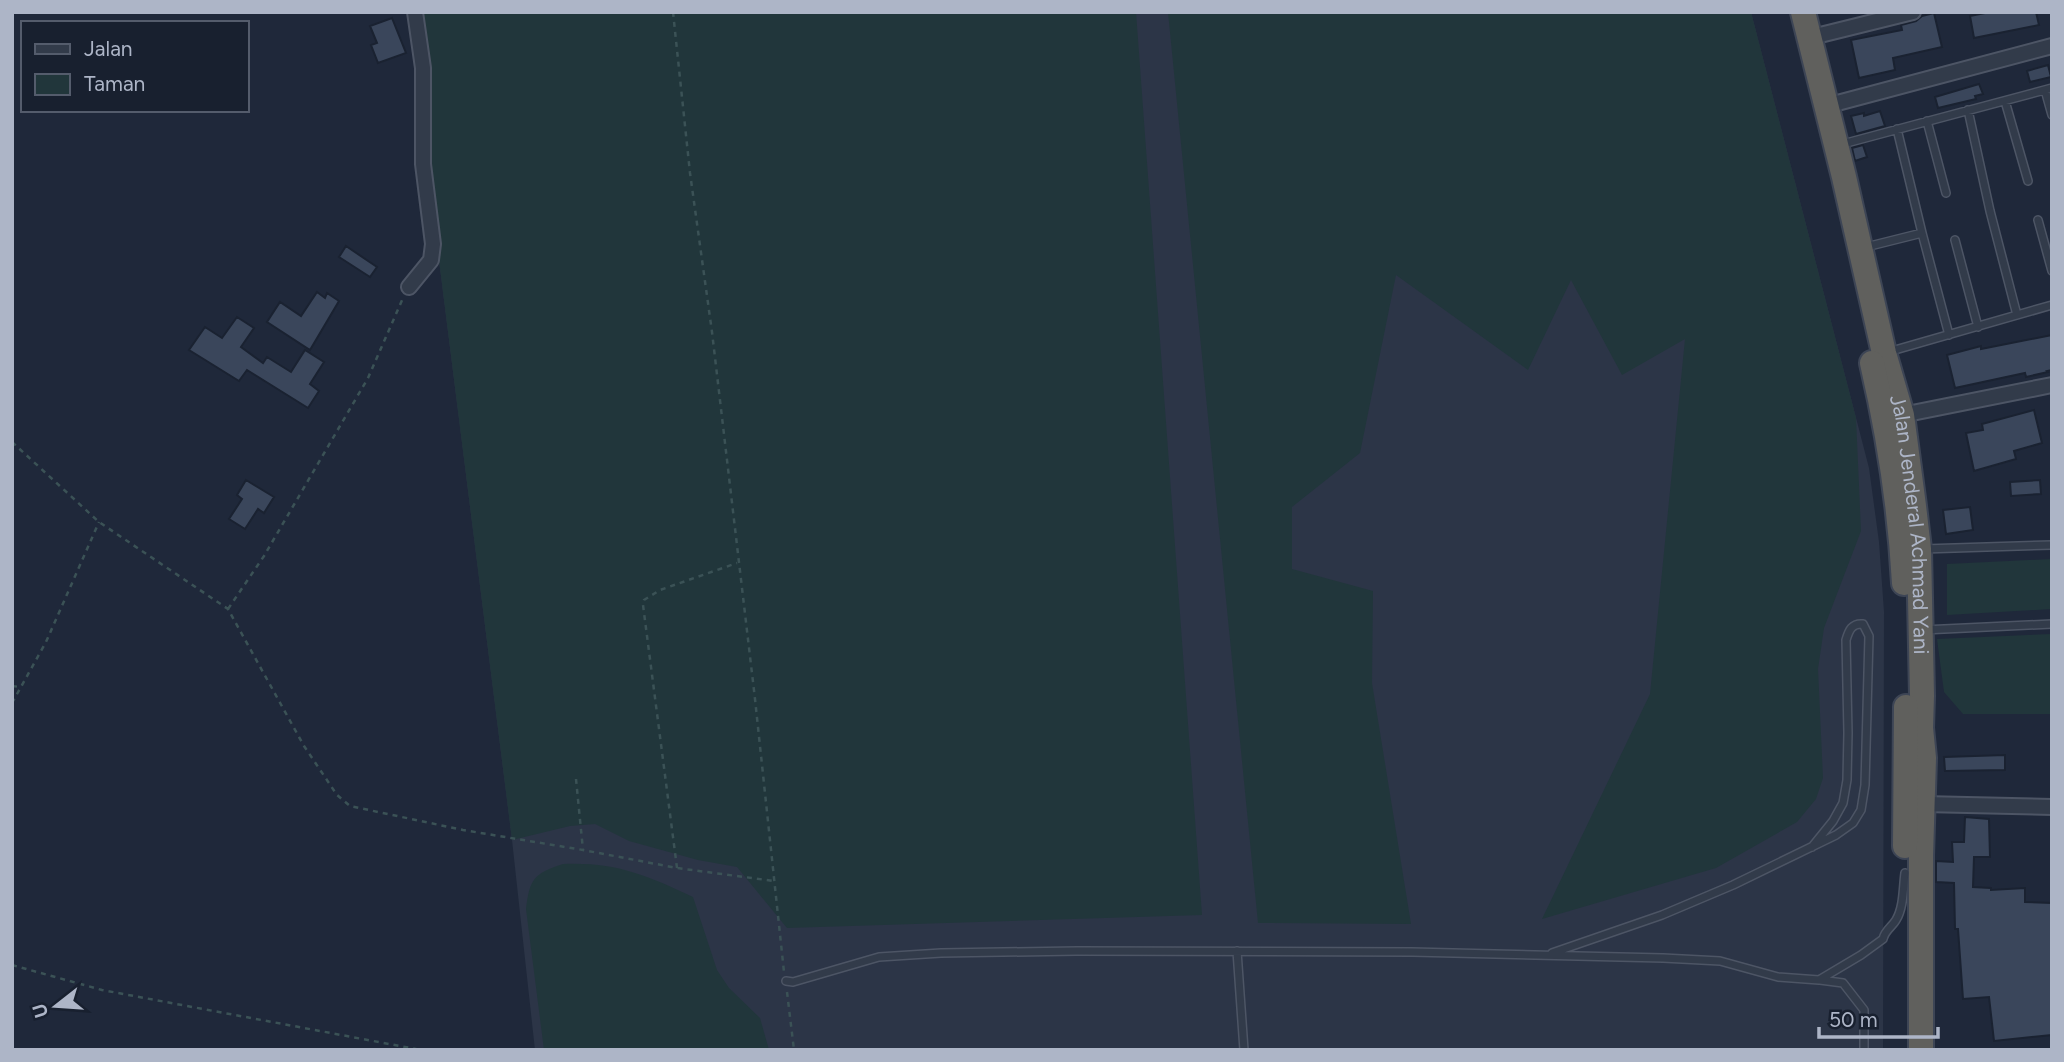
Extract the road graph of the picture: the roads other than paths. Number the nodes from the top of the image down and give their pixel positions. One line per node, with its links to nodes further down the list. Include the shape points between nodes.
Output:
1 (415, 12): 22 (street, via 423,68 423,164 433,244 431,260)
2 (1787, 12): 27 (highway, Jalan Jenderal Achmad Yani)
3 (1803, 12): 5 (highway, Jalan Jenderal Achmad Yani)
4 (1913, 12): 5 (street)
5 (1808, 38): 9 (highway, Jalan Jenderal Achmad Yani)
6 (2052, 46): 9 (street)
7 (2049, 89): 8 (lane); 11 (lane)
8 (2005, 101): 10 (lane); 15 (lane)
9 (1826, 106): 14 (highway, Jalan Jenderal Achmad Yani)
10 (1968, 110): 12 (lane); 24 (lane)
11 (2052, 114)
12 (1927, 121): 13 (lane); 16 (lane)
13 (1898, 129): 14 (lane); 18 (lane)
14 (1835, 146): 20 (highway, Jalan Jenderal Achmad Yani)
15 (2028, 181)
16 (1946, 193)
17 (2038, 220): 21 (lane)
18 (1922, 233): 20 (lane); 26 (lane)
19 (1955, 240): 25 (lane)
20 (1860, 248): 27 (highway, Jalan Jenderal Achmad Yani)
21 (2052, 271)
22 (409, 287)
23 (2052, 305): 24 (lane)
24 (2017, 316): 25 (lane)
25 (1978, 327): 26 (lane)
26 (1949, 335): 27 (lane)
27 (1883, 367): 29 (highway, Jalan Jenderal Achmad Yani); 37 (highway, Jalan Jenderal Achmad Yani, via 1905,601)
28 (2052, 385): 29 (street)
29 (1902, 415): 31 (highway, Jalan Jenderal Achmad Yani)
30 (2052, 545): 31 (lane)
31 (1919, 549): 33 (highway, Jalan Jenderal Achmad Yani)
32 (2052, 624): 33 (lane)
33 (1921, 631): 34 (highway, Jalan Jenderal Achmad Yani)
34 (1923, 804): 35 (street); 45 (highway, Jalan Jenderal Achmad Yani)
35 (2052, 807)
36 (1812, 847): 36 (lane, via 1843,803 1848,745 1846,640 1854,625 1863,624 1869,636 1861,810 1853,823); 39 (lane, via 1662,915)
37 (1905, 873): 40 (lane, via 1901,909 1883,939); 44 (highway, Jalan Jenderal Achmad Yani, via 1909,916)
38 (1237, 951): 39 (lane); 41 (lane, via 879,957); 42 (lane)
39 (1547, 955): 40 (lane, via 1720,961 1778,977)
40 (1819, 980): 43 (lane, via 1843,983 1864,1010)
41 (786, 981)
42 (1244, 1050)
43 (1864, 1050)
44 (1907, 1050)
45 (1921, 1050)

